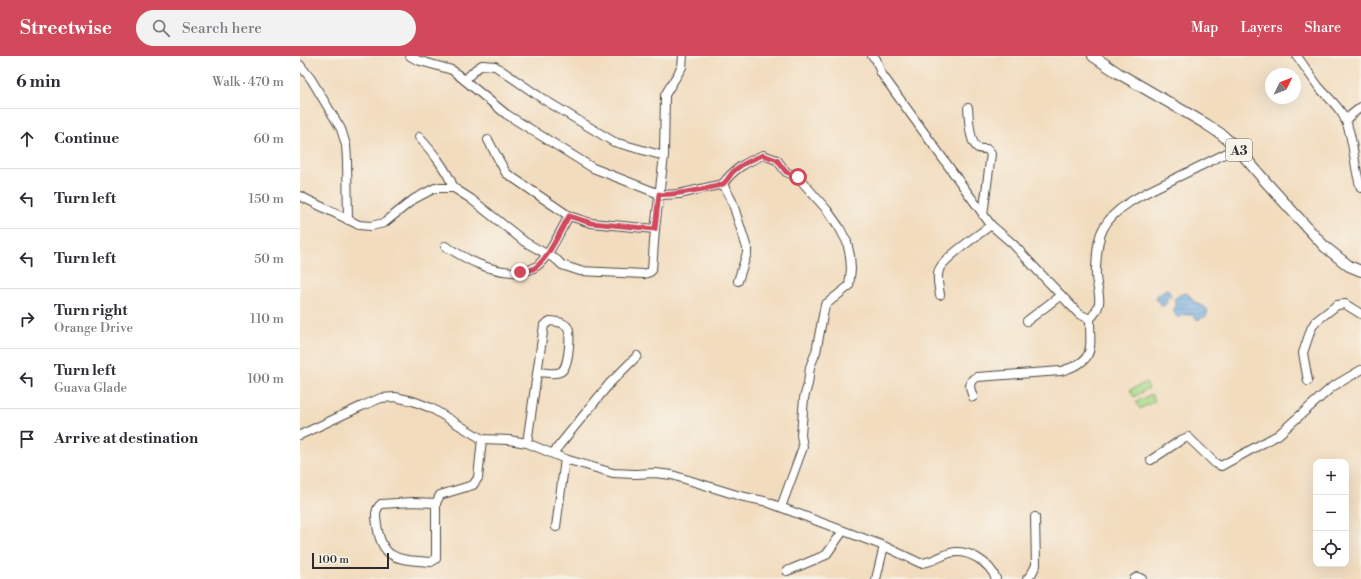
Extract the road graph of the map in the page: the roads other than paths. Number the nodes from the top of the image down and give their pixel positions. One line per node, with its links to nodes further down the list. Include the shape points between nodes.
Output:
1 (410, 56): 7 (street, via 452,70)
2 (683, 56): 14 (street, via 682,67 665,95)
3 (872, 56): 20 (street, via 876,59 881,73)
4 (1093, 56): 13 (main road, A3, via 1206,124)
5 (1297, 56): 10 (street)
6 (300, 65): 22 (street, via 341,129 346,145)
7 (465, 80): 14 (street, via 482,65 495,66 614,142); 18 (street, via 506,114 593,168)
8 (1361, 107): 10 (street)
9 (968, 108): 20 (street, via 974,145 987,149 992,154)
10 (1345, 120): 17 (street)
11 (419, 137): 16 (street, via 447,172)
12 (488, 140): 21 (street, via 506,173)
13 (1237, 148): 27 (main road, A3, via 1324,246 1349,266); 32 (street, via 1139,196 1111,216 1102,229 1097,252 1095,274 1100,302)
14 (664, 156): 18 (street)
15 (723, 184): 18 (street, via 679,194); 28 (street, via 732,201 747,248); 46 (street, via 735,170 749,161 763,155 777,160 786,172 798,177 827,210 847,242 850,256 849,286 825,305 804,398 801,435 803,447)
16 (454, 188): 22 (street, via 435,188 414,199 384,223 371,226 359,225); 26 (street)
17 (1361, 188)
18 (659, 194): 24 (street)
19 (300, 196): 22 (street)
20 (983, 214): 23 (street)
21 (569, 216): 24 (street, via 591,223); 26 (street)
22 (348, 220)
23 (991, 225): 29 (street, via 939,269 937,278); 30 (street, via 1013,244)
24 (655, 229): 26 (street, via 652,270 644,274 580,271 562,265)
25 (445, 246): 26 (street, via 464,258 495,270 531,270)
26 (546, 255)
27 (1361, 271)
28 (738, 281)
29 (940, 295)
30 (1061, 295): 32 (street, via 1079,314); 33 (street)
31 (1361, 314): 37 (street, via 1345,304 1337,305 1315,322 1303,353)
32 (1090, 319): 38 (street, via 1090,350 1086,359 1079,364 1061,372 977,377 969,386)
33 (1027, 321)
34 (637, 356): 42 (street, via 610,383)
35 (1361, 370): 44 (street, via 1332,387 1278,435 1221,466 1214,463 1188,437)
36 (538, 372): 36 (street, via 544,325 550,321 563,323 570,330 566,367 556,373); 41 (street)
37 (1308, 381)
38 (973, 397)
39 (300, 436): 40 (street, via 368,403 395,396 431,408)
40 (482, 439): 41 (street); 45 (street, via 478,478 472,485 440,495)
41 (527, 443): 42 (street)
42 (553, 453): 43 (street)
43 (565, 459): 46 (street, via 613,473 672,474); 48 (street)
44 (1151, 460)
45 (436, 503): 45 (street, via 381,504 376,515 380,540 385,549 398,559 431,562 436,559)
46 (781, 507): 49 (street)
47 (1035, 517): 54 (street, via 1036,565)
48 (556, 527)
49 (843, 531): 50 (street); 51 (street, via 826,555)
50 (884, 546): 52 (street); 53 (street, via 920,563 952,552 969,554 985,563 993,571)
51 (786, 571)
52 (876, 579)
53 (996, 579)
54 (1027, 579)
55 (1134, 579): 56 (street)
56 (1142, 579)

